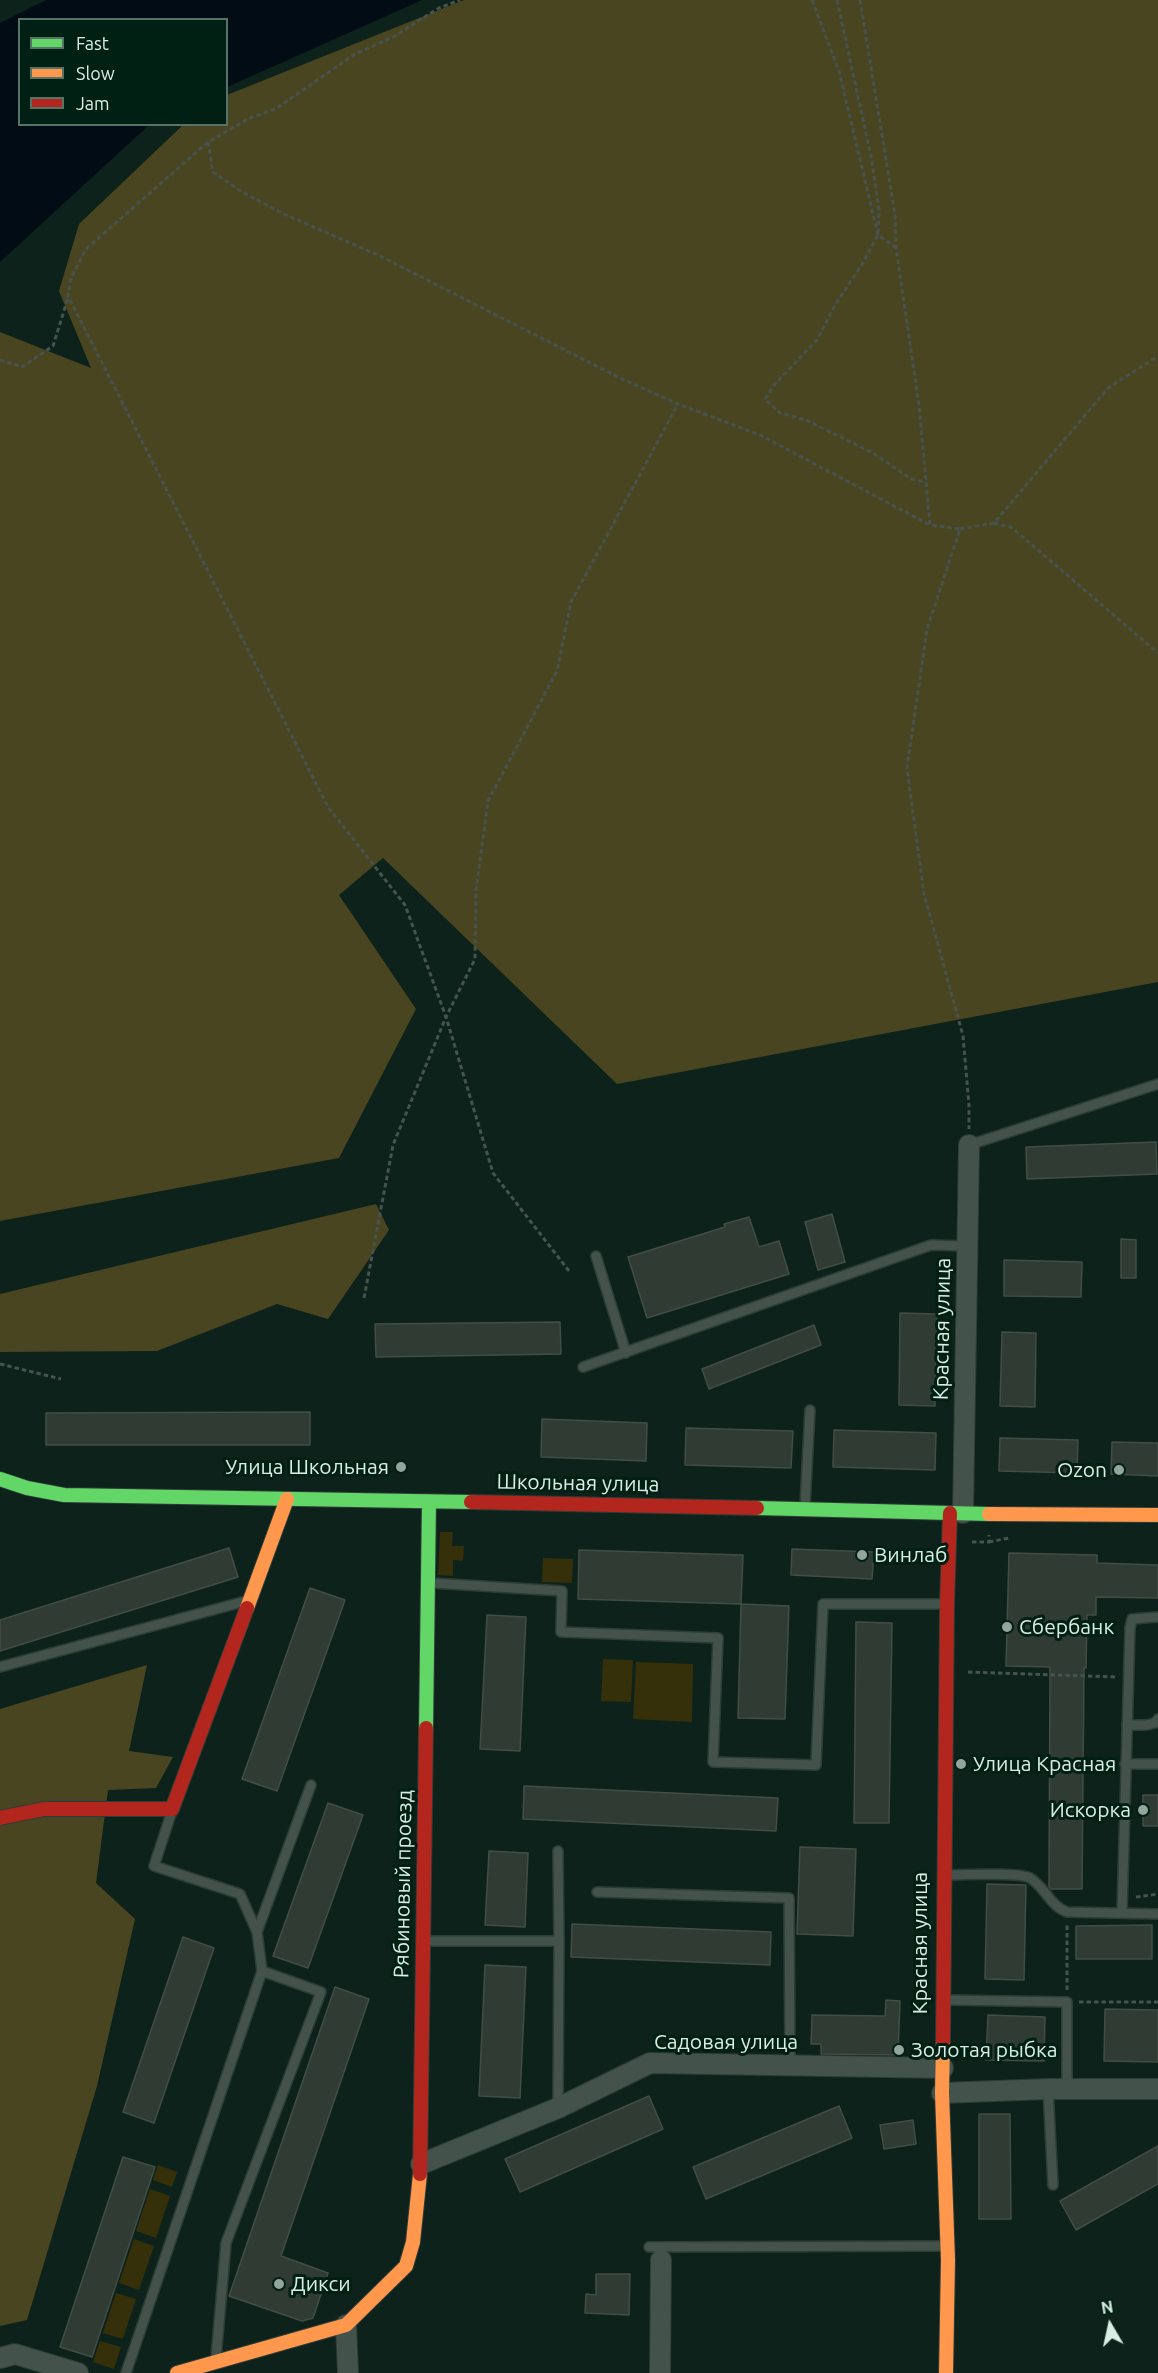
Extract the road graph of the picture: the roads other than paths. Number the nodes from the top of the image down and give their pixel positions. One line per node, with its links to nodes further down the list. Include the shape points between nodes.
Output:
1 (1158, 1084): 2 (lane)
2 (969, 1145): 3 (street, Красная улица)
3 (967, 1246): 5 (lane, via 932,1245); 12 (street, Красная улица)
4 (596, 1256): 5 (lane)
5 (626, 1353): 6 (lane)
6 (583, 1367)
7 (810, 1410): 11 (lane)
8 (0, 1479): 9 (street, Школьная улица, via 64,1495)
9 (287, 1499): 10 (street, Школьная улица); 15 (street)
10 (429, 1502): 11 (street, Школьная улица); 14 (street, Рябиновый проезд)
11 (805, 1508): 12 (street, Школьная улица)
12 (956, 1513): 13 (street, Школьная улица); 16 (street, Красная улица)
13 (1158, 1515)
14 (426, 1582): 16 (lane, via 562,1591 561,1632 718,1638 713,1762 816,1765 823,1604); 32 (street, Рябиновый проезд)
15 (251, 1600): 18 (lane); 24 (street)
16 (947, 1604): 27 (street, Красная улица)
17 (1158, 1617): 20 (lane, via 1132,1619)
18 (0, 1667)
19 (1158, 1719): 20 (lane, via 1146,1725)
20 (1127, 1725): 21 (lane)
21 (1125, 1764): 22 (lane); 29 (lane)
22 (1158, 1764)
23 (311, 1785): 31 (lane)
24 (172, 1809): 25 (street, via 44,1809); 31 (lane, via 154,1866 240,1894)
25 (0, 1818)
26 (558, 1851): 33 (lane)
27 (944, 1875): 29 (lane, via 1024,1875 1058,1909); 35 (street, Красная улица)
28 (597, 1892): 36 (lane, via 789,1898)
29 (1122, 1913): 30 (lane)
30 (1158, 1914)
31 (257, 1932): 34 (lane)
32 (423, 1941): 33 (lane); 42 (street, Рябиновый проезд)
33 (559, 1941): 41 (lane)
34 (262, 1971): 48 (lane, via 321,1992 226,2243); 50 (lane)
35 (943, 2000): 37 (street, Красная улица); 38 (lane, via 1067,2002)
36 (790, 2065): 37 (street, Садовая улица); 41 (street, Садовая улица, via 650,2063)
37 (943, 2068): 40 (street, Красная улица)
38 (1058, 2089): 39 (street); 40 (street); 43 (lane)
39 (1158, 2089)
40 (942, 2093): 44 (street, Красная улица)
41 (558, 2108): 42 (street, Садовая улица)
42 (421, 2164): 46 (street, Рябиновый проезд, via 413,2242 406,2266)
43 (1053, 2185)
44 (947, 2246): 45 (lane); 54 (street, Красная улица)
45 (655, 2254): 53 (street)
46 (346, 2325): 48 (street); 52 (street)
47 (0, 2358): 49 (street, via 15,2354)
48 (216, 2364): 51 (street)
49 (78, 2373)
50 (126, 2373)
51 (177, 2373)
52 (348, 2373)
53 (660, 2373)
54 (946, 2373)

